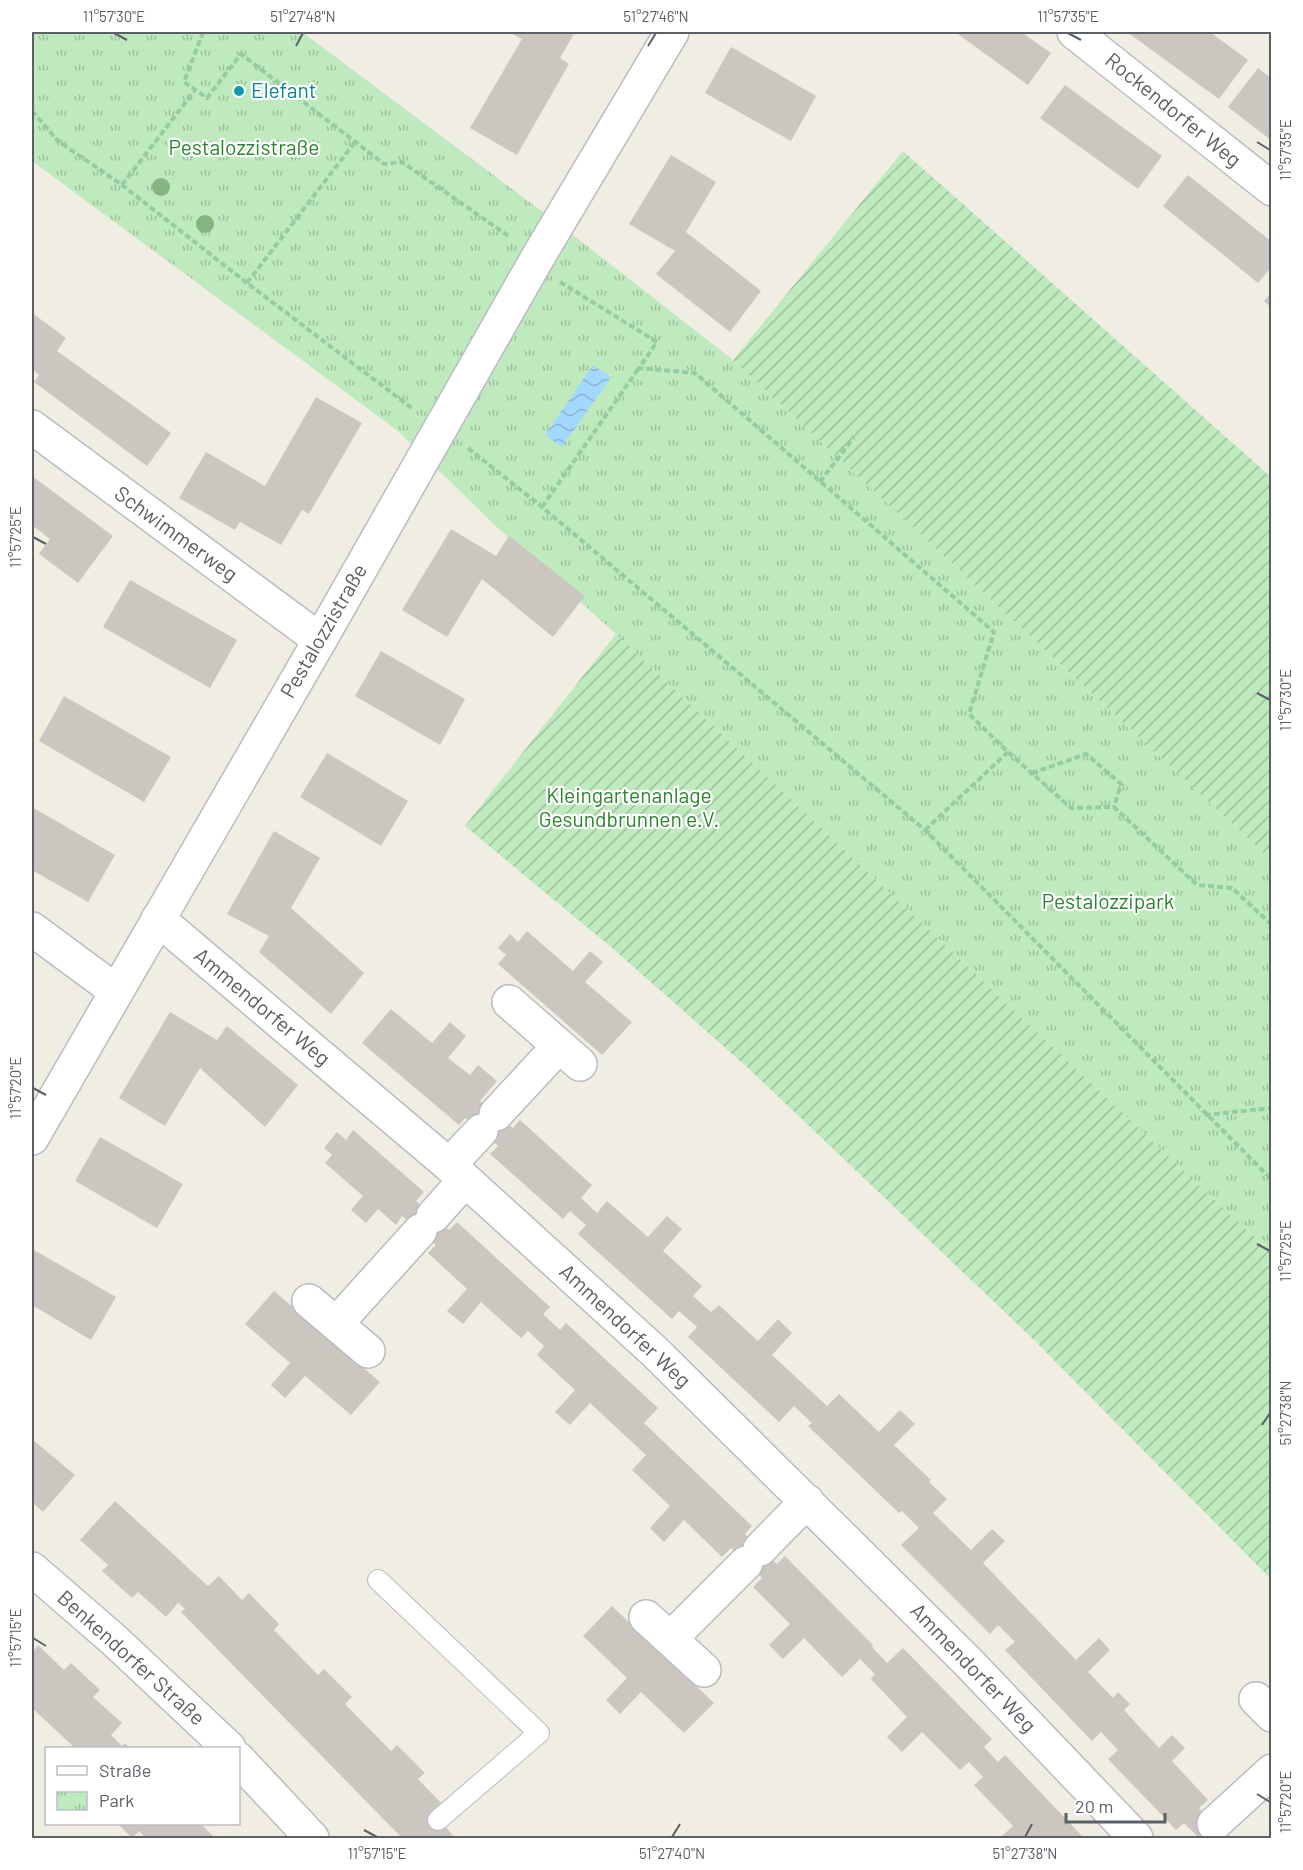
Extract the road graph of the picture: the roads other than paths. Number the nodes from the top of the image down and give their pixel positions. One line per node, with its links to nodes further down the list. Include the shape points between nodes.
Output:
1 (672, 32): 5 (street, Pestalozzistraße, via 440,426)
2 (1074, 32): 3 (street, Rockendorfer Weg)
3 (1272, 189)
4 (32, 427): 5 (street, Schwimmerweg)
5 (320, 640): 6 (street, Pestalozzistraße)
6 (158, 919): 8 (street, Pestalozzistraße); 11 (street, Ammendorfer Weg)
7 (32, 929): 8 (street)
8 (116, 991): 10 (street, Pestalozzistraße)
9 (509, 1002): 11 (street, via 570,1055 488,1123)
10 (32, 1138)
11 (457, 1173): 13 (street, via 426,1223); 15 (street, Ammendorfer Weg, via 655,1352)
12 (309, 1301): 13 (street)
13 (336, 1324): 14 (street)
14 (368, 1351)
15 (807, 1501): 19 (street); 26 (street, Ammendorfer Weg)
16 (32, 1569): 21 (street, Benkendorfer Straße)
17 (378, 1580): 24 (lane, via 538,1733)
18 (646, 1617): 19 (street)
19 (670, 1639): 20 (street)
20 (704, 1670)
21 (227, 1747)
22 (240, 1761): 27 (street)
23 (1272, 1772): 25 (street)
24 (438, 1820)
25 (1203, 1833)
26 (1136, 1838)
27 (312, 1839)

